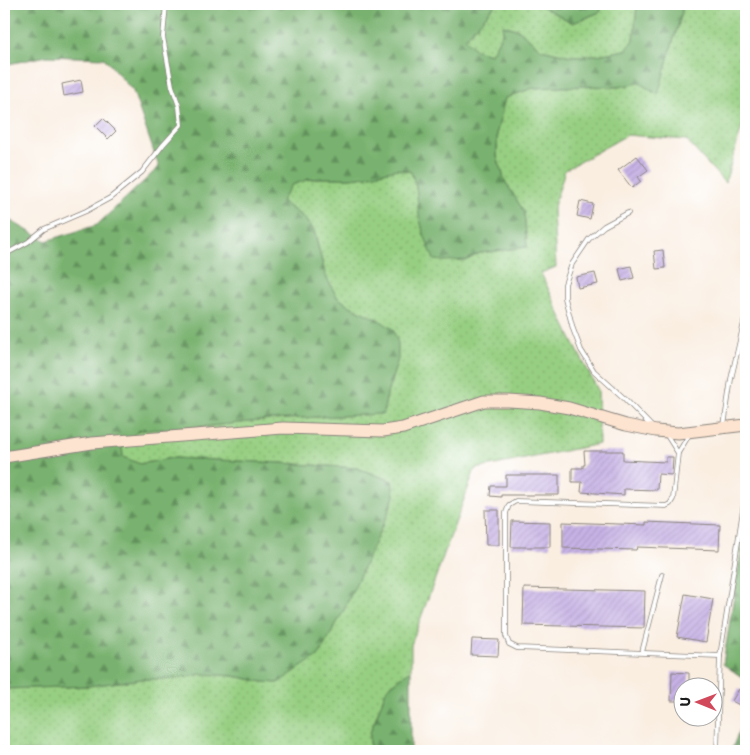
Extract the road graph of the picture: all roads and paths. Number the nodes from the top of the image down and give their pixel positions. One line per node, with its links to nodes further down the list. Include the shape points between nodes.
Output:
1 (166, 4): 3 (lane, via 163,36 181,126 142,172 110,198 44,229 28,242)
2 (628, 213): 7 (lane, via 589,239 572,264 565,284 565,298 580,350 594,371)
3 (4, 254)
4 (746, 314): 6 (lane)
5 (746, 425): 6 (main road)
6 (724, 428): 8 (main road)
7 (661, 431): 8 (main road); 9 (lane); 10 (main road, via 626,425 570,408 532,402 484,401 403,428 383,431 283,428 92,443)
8 (692, 431): 9 (lane)
9 (678, 453): 13 (lane, via 673,499 666,506 516,501 509,505 506,513 508,644 517,648)
10 (4, 457)
11 (746, 491): 14 (lane)
12 (662, 575): 13 (lane)
13 (642, 652): 14 (lane)
14 (720, 656): 15 (lane)
15 (717, 751)

